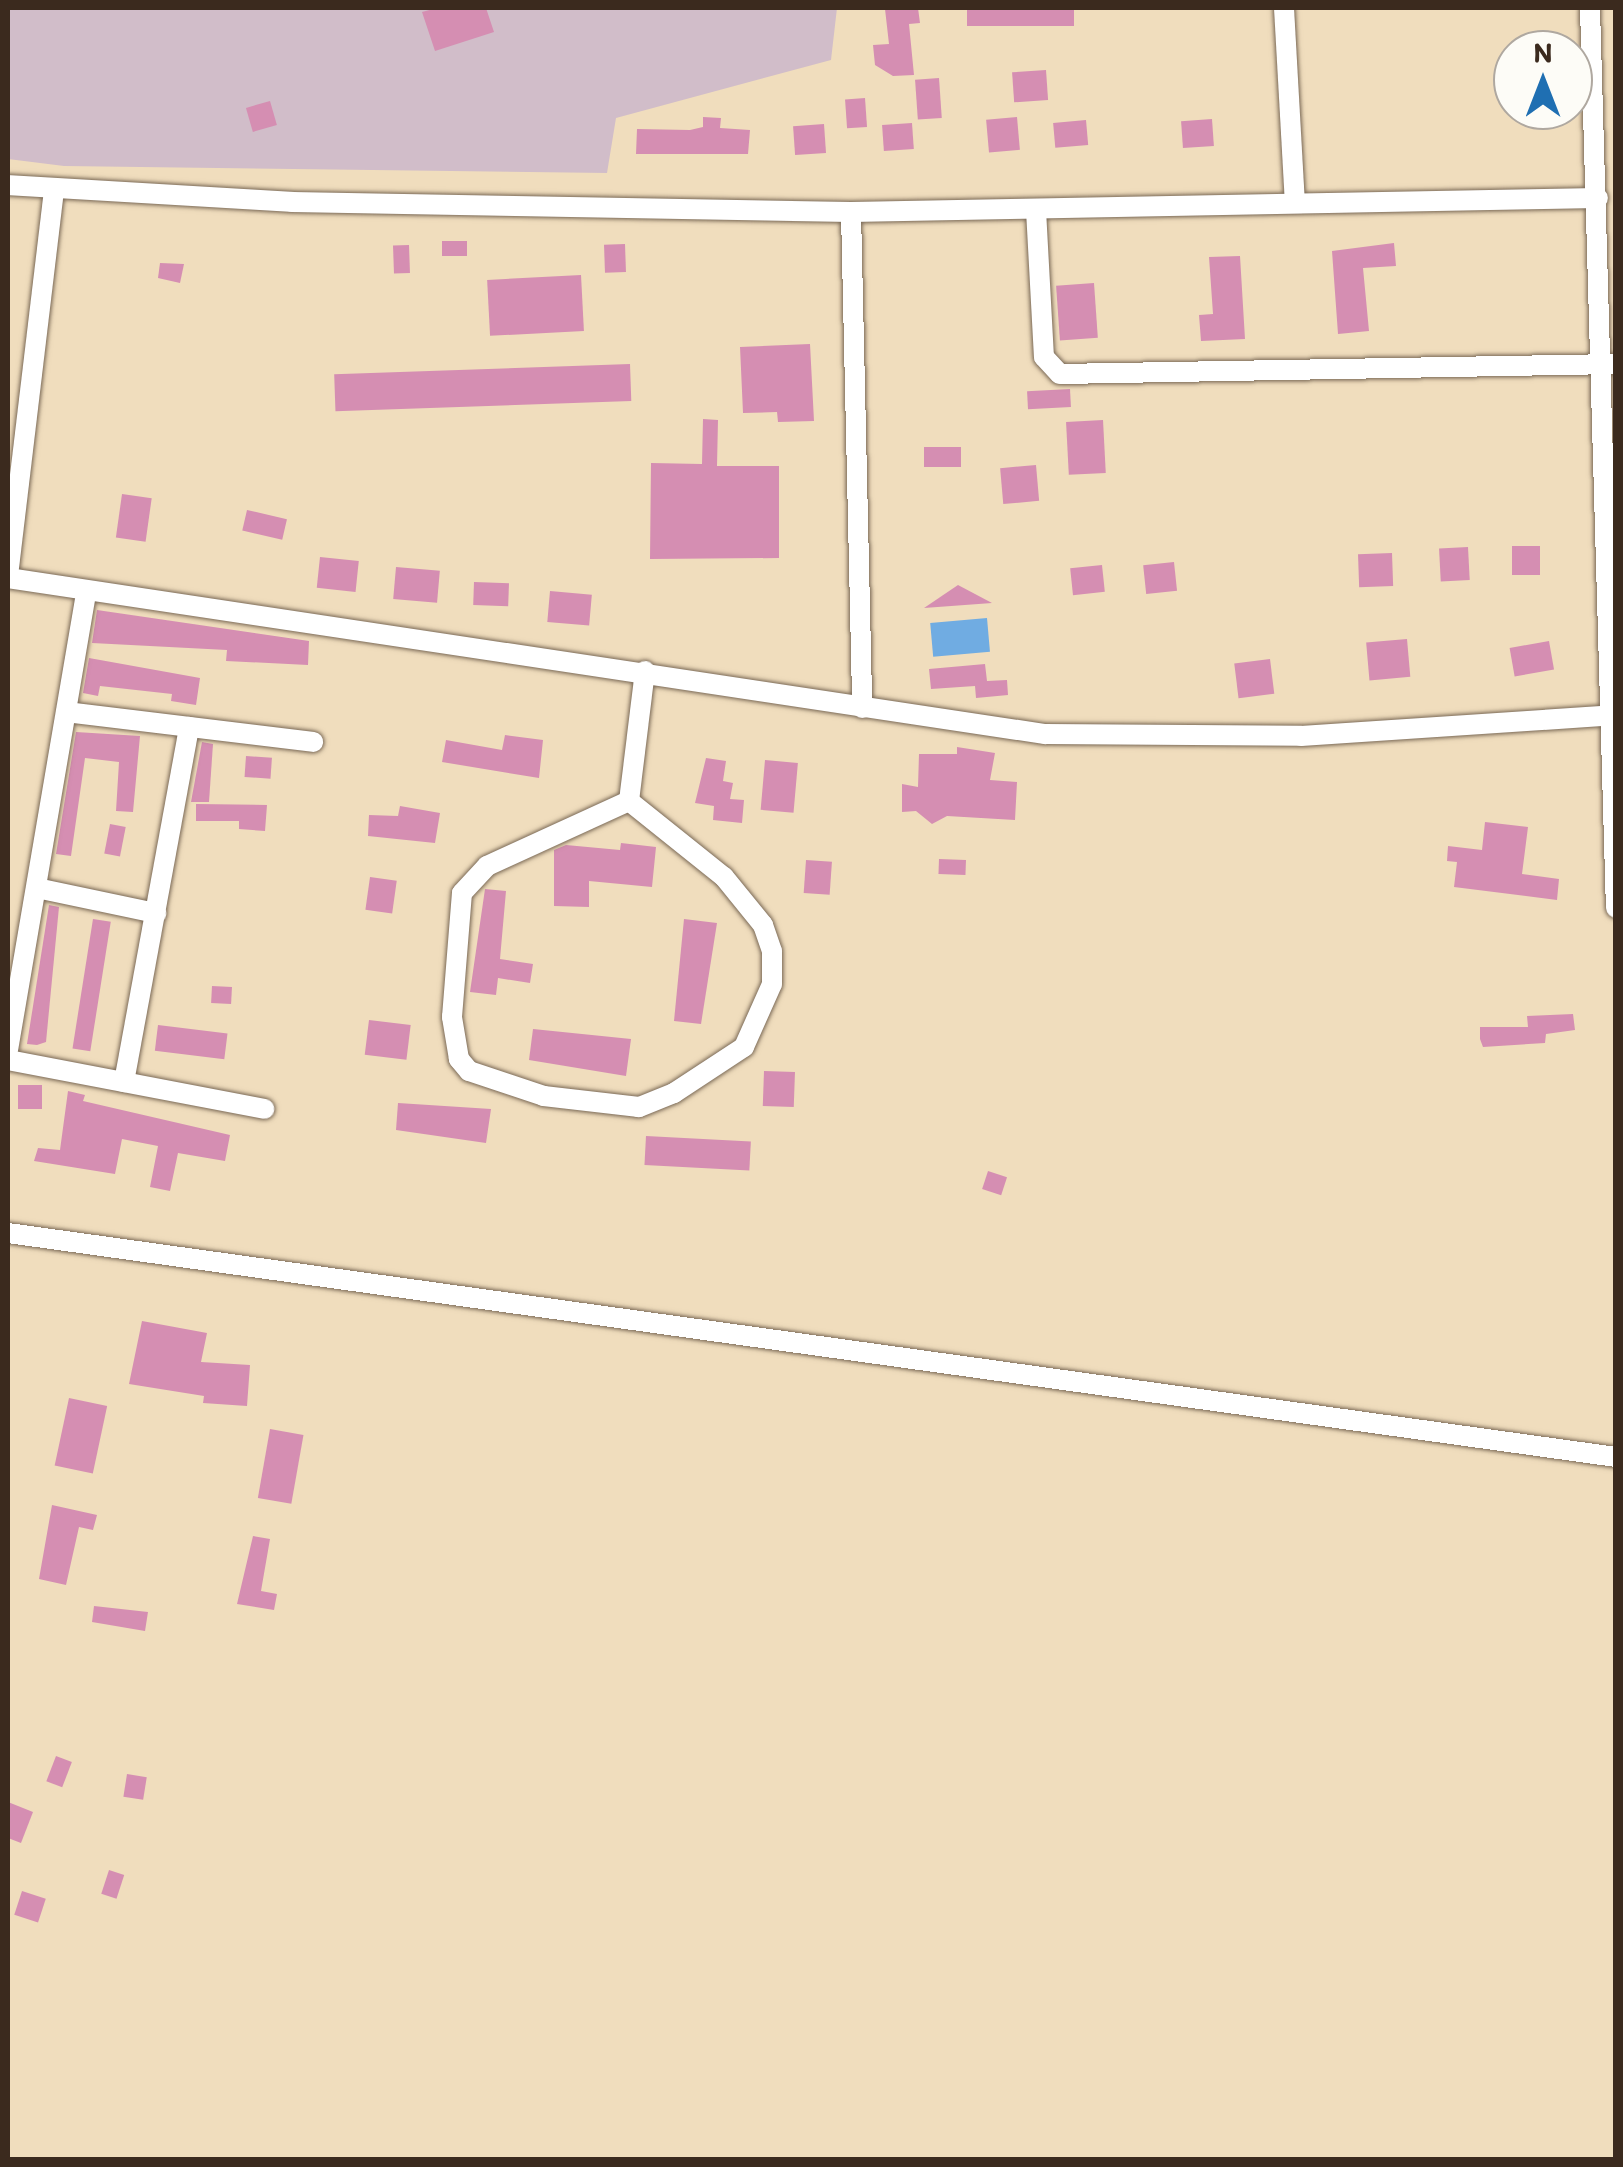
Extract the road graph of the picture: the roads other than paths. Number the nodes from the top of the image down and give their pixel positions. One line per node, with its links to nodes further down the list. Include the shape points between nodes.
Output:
1 (1284, 8): 6 (street)
2 (1590, 8): 5 (street)
3 (8, 185): 4 (street)
4 (54, 191): 8 (street); 11 (street)
5 (1598, 198): 6 (street); 9 (street)
6 (1295, 203): 7 (street)
7 (1036, 210): 8 (street); 9 (street, via 1044,357 1060,374)
8 (851, 212): 14 (street)
9 (1610, 364): 10 (street)
10 (1610, 498): 16 (street)
11 (8, 577): 12 (street)
12 (86, 595): 13 (street); 15 (street)
13 (646, 671): 14 (street); 19 (street)
14 (862, 708): 16 (street, via 1045,734 1130,737 1301,736)
15 (66, 712): 17 (street); 20 (street)
16 (1610, 716): 21 (street)
17 (189, 727): 18 (street); 22 (street)
18 (313, 742)
19 (629, 801): 19 (street, via 724,877 763,925 772,984 744,1046 674,1094 639,1107 544,1096 469,1071 459,1059 452,1018 462,894 487,866)
20 (37, 888): 22 (street); 23 (street)
21 (1616, 908)
22 (156, 913): 25 (street)
23 (8, 1050)
24 (8, 1060): 25 (street)
25 (124, 1082): 26 (street)
26 (264, 1109)
27 (8, 1232): 28 (street)
28 (1616, 1457)

